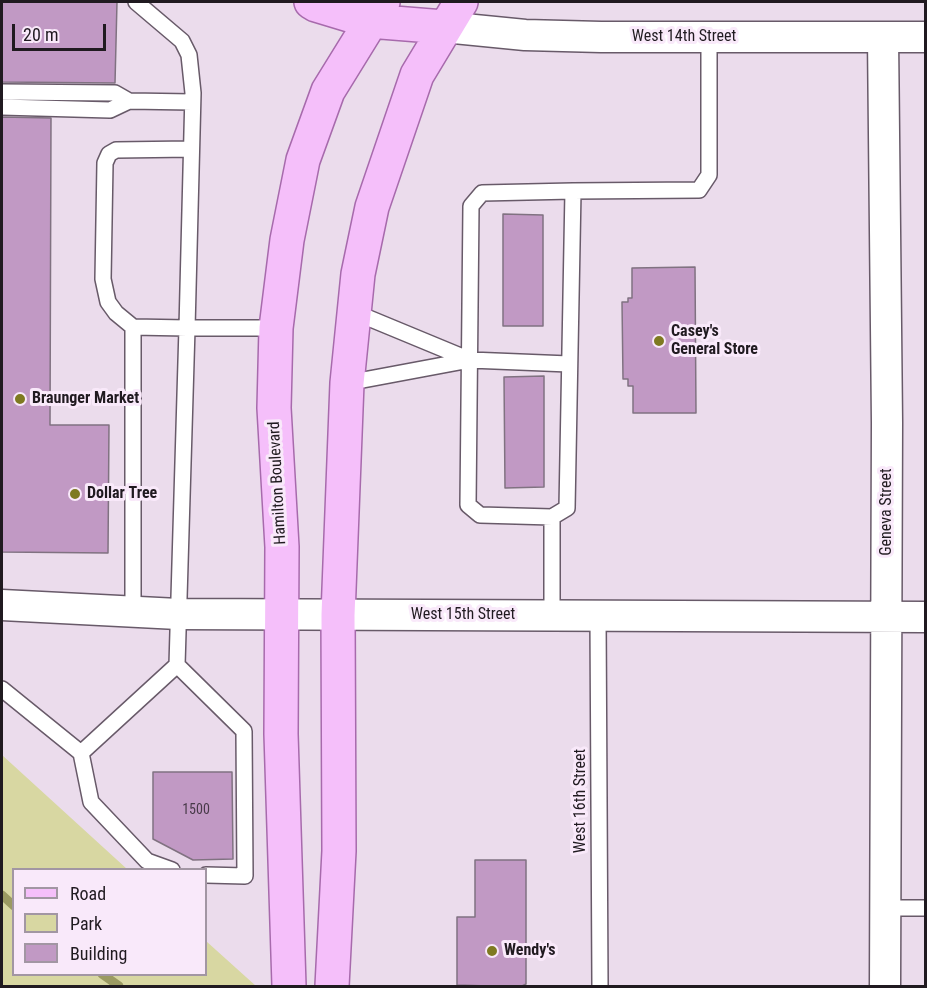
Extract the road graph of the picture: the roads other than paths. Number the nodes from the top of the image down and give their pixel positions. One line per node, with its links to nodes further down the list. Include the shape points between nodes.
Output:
1 (136, 2): 11 (lane, via 182,41 189,55)
2 (311, 2): 4 (main road)
3 (405, 2): 5 (main road)
4 (376, 11): 5 (main road); 18 (main road, Hamilton Boulevard, via 328,91 303,160 287,240)
5 (452, 14): 8 (street, West 14th Street, via 525,35); 15 (main road, via 417,75 372,207)
6 (883, 37): 7 (street, West 14th Street); 8 (street, West 14th Street); 30 (street, Geneva Street)
7 (926, 37)
8 (709, 38): 14 (lane, via 709,175 699,190)
9 (2, 92): 10 (lane, via 115,93)
10 (129, 101): 11 (lane); 12 (lane, via 110,110)
11 (192, 102): 13 (lane)
12 (2, 107)
13 (191, 149): 16 (lane, via 116,150 105,163 103,279 108,302); 17 (lane)
14 (573, 191): 19 (lane, via 482,193 471,206); 20 (lane)
15 (354, 312): 19 (lane); 21 (main road)
16 (133, 327): 17 (lane); 24 (lane)
17 (187, 328): 18 (lane); 25 (lane)
18 (276, 328): 26 (main road, Hamilton Boulevard, via 274,408)
19 (470, 360): 20 (lane); 21 (lane); 22 (lane, via 468,505 480,515)
20 (569, 363): 22 (lane, via 567,508)
21 (347, 383): 27 (main road)
22 (552, 517): 28 (lane)
23 (2, 605): 24 (street, West 15th Street)
24 (133, 612): 25 (street, West 15th Street)
25 (178, 614): 26 (street, West 15th Street); 32 (lane)
26 (282, 615): 27 (street, West 15th Street); 39 (main road, Hamilton Boulevard, via 281,734)
27 (338, 615): 28 (street, West 15th Street); 40 (main road, via 339,851)
28 (552, 615): 29 (street, West 15th Street)
29 (598, 616): 30 (street, West 15th Street); 41 (lane, West 16th Street)
30 (887, 617): 31 (street, West 15th Street); 37 (street, Geneva Street)
31 (926, 617)
32 (177, 665): 34 (lane); 36 (lane, via 244,731 245,876)
33 (2, 689): 34 (lane)
34 (81, 753): 35 (lane, via 91,801 147,861)
35 (166, 868)
36 (207, 875)
37 (884, 908): 38 (lane); 42 (street, Geneva Street)
38 (926, 908)
39 (289, 987)
40 (332, 987)
41 (600, 987)
42 (885, 987)

